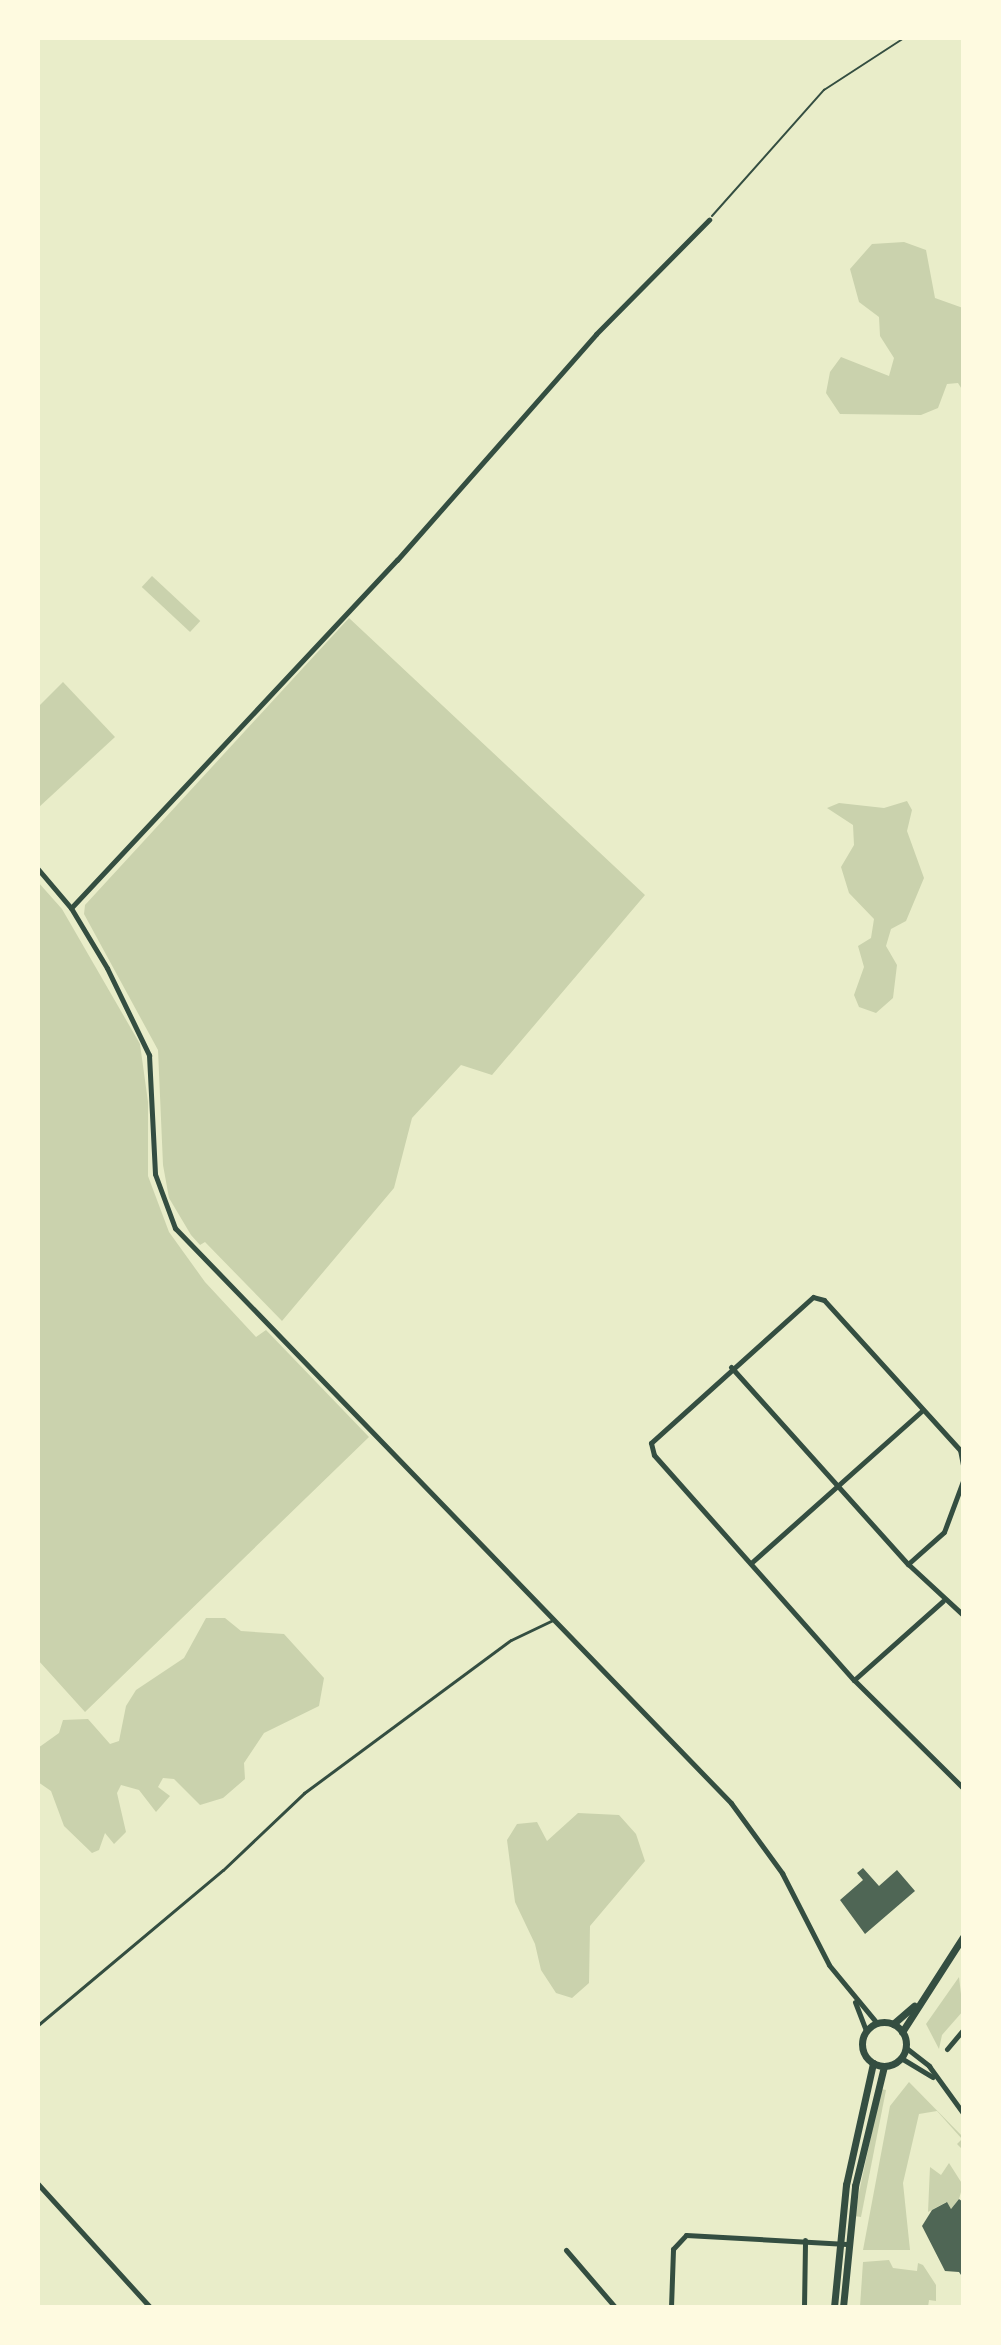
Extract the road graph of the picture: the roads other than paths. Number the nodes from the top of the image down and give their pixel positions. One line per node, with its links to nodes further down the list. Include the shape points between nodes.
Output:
1 (709, 220): 3 (street, via 596,334 397,560)
2 (38, 869): 3 (street)
3 (71, 908): 13 (street, via 149,1055 155,1174 167,1216)
4 (731, 1367): 5 (street, via 813,1297 824,1300); 8 (street); 9 (street, via 651,1443 654,1455)
5 (923, 1410): 6 (street, via 960,1450); 8 (street)
6 (963, 1465)
7 (963, 1481): 10 (street, via 944,1532)
8 (837, 1486): 9 (street); 10 (street)
9 (751, 1563): 14 (street)
10 (908, 1564): 11 (street)
11 (943, 1601): 12 (street); 14 (street)
12 (963, 1615)
13 (553, 1620): 17 (street, via 760,1839 829,1965); 21 (lane, via 511,1640 292,1802 223,1870)
14 (854, 1680): 15 (street)
15 (963, 1788)
16 (963, 1937): 18 (main road)
17 (855, 2001): 19 (street); 23 (street)
18 (914, 2006): 20 (main road); 24 (main road)
19 (877, 2023): 20 (main road); 23 (main road)
20 (893, 2024): 24 (main road)
21 (38, 2025)
22 (963, 2030): 26 (street)
23 (866, 2031): 28 (main road, via 863,2052)
24 (902, 2032): 25 (main road)
25 (905, 2047): 27 (main road); 30 (street)
26 (947, 2049)
27 (901, 2058): 29 (main road); 30 (street)
28 (873, 2063): 29 (main road); 34 (main road)
29 (884, 2066): 34 (main road)
30 (934, 2077): 31 (street)
31 (963, 2113)
32 (38, 2184): 36 (street)
33 (805, 2240): 34 (street); 38 (street, via 686,2235 673,2249); 39 (street)
34 (842, 2244): 40 (main road); 41 (main road)
35 (566, 2250): 37 (street)
36 (150, 2307)
37 (615, 2307)
38 (671, 2307)
39 (804, 2307)
40 (834, 2307)
41 (843, 2307)

